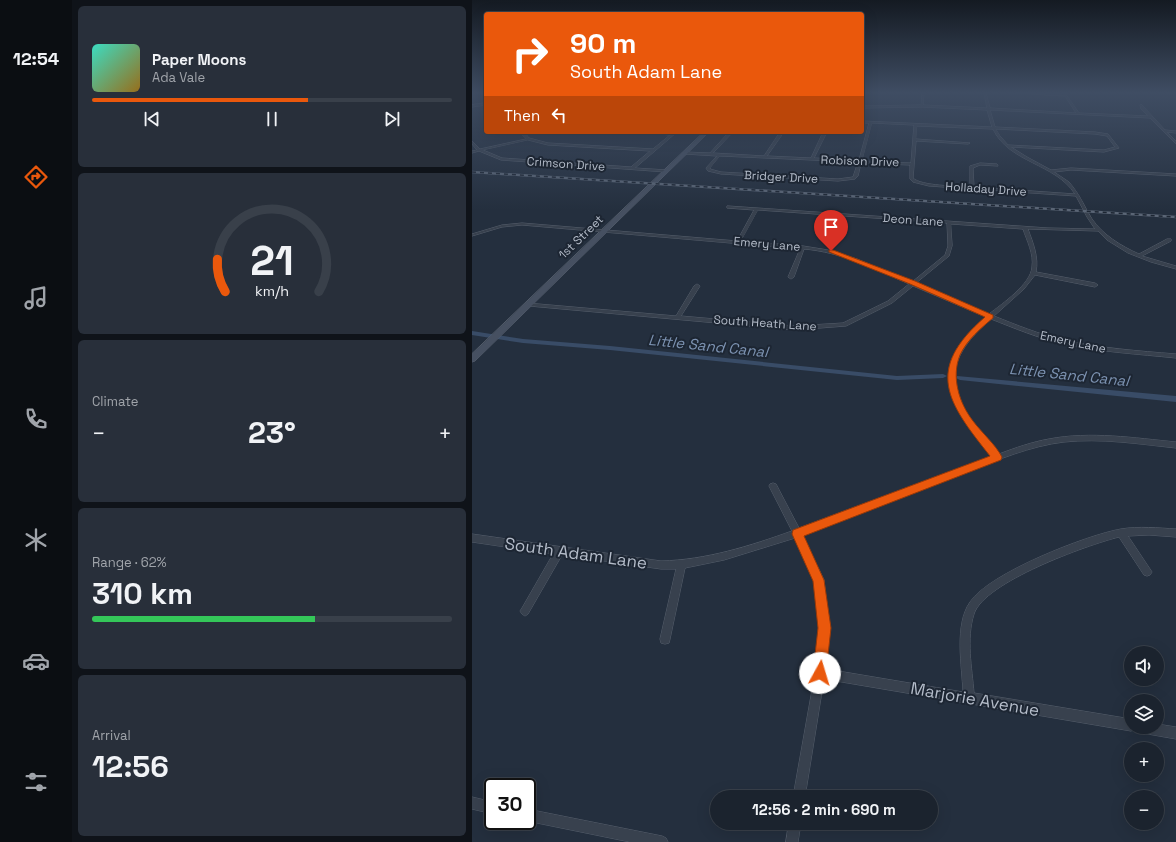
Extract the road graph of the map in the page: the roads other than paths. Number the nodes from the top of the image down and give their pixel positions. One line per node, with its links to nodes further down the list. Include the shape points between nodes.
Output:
1 (868, 132): 26 (street)
2 (915, 132): 13 (street)
3 (996, 132): 17 (street)
4 (1096, 132): 17 (street, via 1108,135 1117,148 1104,150)
5 (1166, 132): 16 (street)
6 (524, 134): 12 (street)
7 (673, 134): 19 (street)
8 (705, 134): 21 (main road, 1st Street)
9 (729, 134): 22 (street)
10 (781, 134): 24 (street)
11 (824, 134): 25 (street)
12 (528, 139): 18 (street); 19 (street, via 548,144)
13 (915, 140): 15 (street); 27 (street)
14 (472, 142): 18 (street, Crimson Drive)
15 (968, 143)
16 (1176, 143)
17 (1007, 146): 31 (street)
18 (479, 150): 20 (street); 29 (street, Crimson Drive, via 496,158 512,161)
19 (654, 150): 29 (street)
20 (472, 152)
21 (685, 153): 22 (street, Robison Drive); 30 (main road, 1st Street)
22 (711, 154): 23 (street, Robison Drive)
23 (719, 155): 24 (street, Robison Drive); 26 (street, Bridger Drive, via 709,170 720,173 838,180 854,178)
24 (765, 157): 25 (street, Robison Drive)
25 (812, 160): 26 (street, Robison Drive)
26 (860, 161): 27 (street, Robison Drive)
27 (912, 164): 33 (street, Holladay Drive, via 911,178 914,181 929,185)
28 (997, 165): 33 (street, via 980,164 971,167)
29 (632, 168): 30 (street, Crimson Drive)
30 (666, 171): 40 (main road, 1st Street)
31 (1050, 171): 32 (street, via 1071,169); 34 (street, via 1070,185)
32 (1176, 175)
33 (972, 187): 34 (street, Holladay Drive)
34 (1077, 195): 39 (street)
35 (728, 207): 36 (street, Deon Lane)
36 (757, 209): 37 (street, Deon Lane); 43 (street)
37 (949, 222): 38 (street, Deon Lane); 49 (street, South Heath Lane, via 950,246 947,256)
38 (1025, 228): 39 (street, Deon Lane); 47 (street, via 1034,258)
39 (1099, 230): 45 (street, via 1120,246)
40 (603, 232): 41 (street, Emery Lane, via 522,224 502,226); 43 (street, Emery Lane); 52 (main road, 1st Street)
41 (472, 235)
42 (1169, 240): 45 (street)
43 (739, 241): 44 (street, Emery Lane)
44 (803, 247): 48 (street); 49 (street, Emery Lane, via 831,251)
45 (1140, 255): 46 (street)
46 (1176, 268)
47 (1034, 273): 50 (street); 53 (street)
48 (791, 277)
49 (912, 283): 53 (street, Emery Lane); 54 (street, South Heath Lane, via 890,302 844,325 794,328)
50 (1095, 285)
51 (697, 286): 54 (street)
52 (529, 304): 54 (street, South Heath Lane); 56 (main road, 1st Street)
53 (990, 316): 55 (street, Emery Lane, via 1029,332 1082,346); 58 (street, via 975,330 957,354 952,370 952,382 957,402 968,422)
54 (678, 317)
55 (1176, 356)
56 (472, 359)
57 (1176, 446): 58 (street, South Adam Lane, via 1091,438 1050,442)
58 (997, 457): 62 (street, South Adam Lane)
59 (773, 486): 62 (street)
60 (1121, 533): 61 (street); 66 (street); 70 (street, via 1084,543 1029,566 983,594 972,606 966,622)
61 (1176, 533)
62 (797, 534): 65 (street, South Adam Lane); 69 (street, via 818,580 824,628)
63 (472, 538): 64 (street, South Adam Lane)
64 (559, 551): 65 (street, South Adam Lane); 67 (street)
65 (681, 566): 68 (street)
66 (1147, 572)
67 (525, 611)
68 (665, 639)
69 (820, 673): 70 (street, Marjorie Avenue); 74 (street)
70 (969, 698): 71 (street, Marjorie Avenue)
71 (1124, 724)
72 (1164, 731): 73 (street)
73 (1176, 733)
74 (800, 790)
75 (472, 803): 76 (street)
76 (484, 806)
77 (536, 817): 79 (street)
78 (794, 830): 80 (street)
79 (662, 842)
80 (792, 842)

